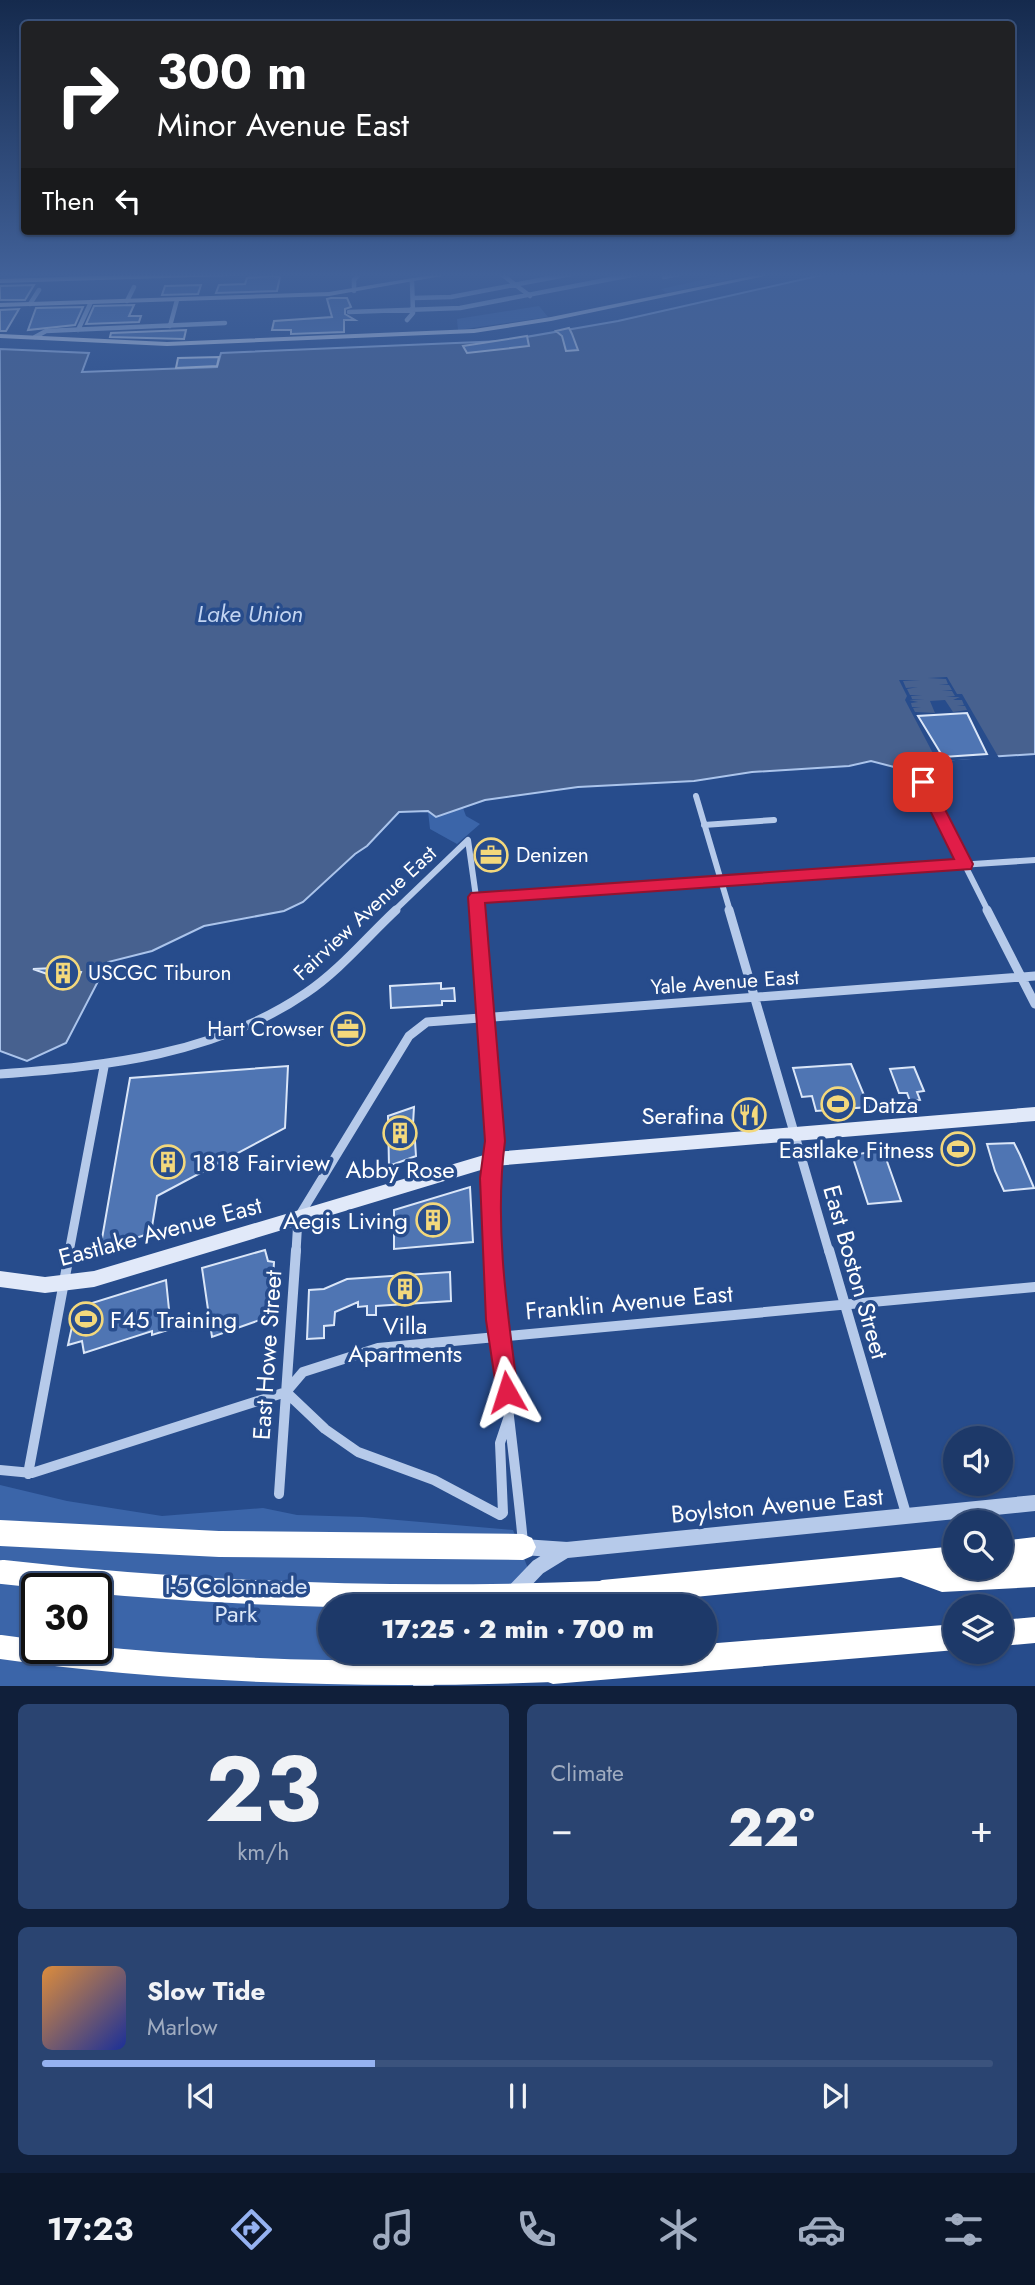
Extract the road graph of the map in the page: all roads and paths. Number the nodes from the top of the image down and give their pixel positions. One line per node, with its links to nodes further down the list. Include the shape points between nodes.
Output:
1 (923, 782): 6 (street)
2 (696, 796): 4 (street, East Boston Street)
3 (774, 820): 4 (street)
4 (704, 825): 7 (street, East Boston Street)
5 (1035, 860): 6 (street)
6 (965, 864): 7 (street); 10 (street)
7 (720, 881): 8 (street); 11 (street, East Boston Street)
8 (477, 897): 13 (street); 14 (street, Fairview Avenue East, via 468,840 306,994 227,1036)
9 (1035, 976): 10 (street, Yale Avenue East)
10 (1022, 977): 11 (street, Yale Avenue East); 12 (street)
11 (754, 998): 13 (street, Yale Avenue East); 17 (street, East Boston Street)
12 (1035, 1004)
13 (485, 1016): 18 (street); 19 (street, Yale Avenue East, via 427,1022 409,1036)
14 (104, 1067): 15 (street, Fairview Avenue East); 21 (street)
15 (0, 1074)
16 (1035, 1114): 17 (main road, Eastlake Avenue East)
17 (794, 1133): 18 (main road, Eastlake Avenue East); 23 (street, East Boston Street)
18 (494, 1159): 19 (main road, Eastlake Avenue East); 24 (street, via 490,1178)
19 (298, 1218): 21 (main road, Eastlake Avenue East); 25 (street, East Howe Street)
20 (0, 1279): 21 (main road, Eastlake Avenue East)
21 (64, 1285): 28 (street)
22 (1035, 1287): 23 (street, Franklin Avenue East)
23 (844, 1303): 24 (street, Franklin Avenue East); 31 (street, East Boston Street)
24 (500, 1335): 25 (street, Franklin Avenue East, via 378,1349 303,1373); 26 (street)
25 (286, 1392): 26 (street, via 318,1425 345,1444 442,1484 496,1514 503,1513 500,1443); 28 (street, Franklin Avenue East); 29 (street, East Howe Street)
26 (509, 1414): 33 (street)
27 (0, 1470): 28 (street, Franklin Avenue East)
28 (28, 1474)
29 (279, 1494)
30 (1035, 1503): 31 (street, Boylston Avenue East)
31 (907, 1517): 35 (street, Boylston Avenue East)
32 (0, 1533): 33 (highway, via 219,1544)
33 (523, 1548): 35 (street, Boylston Avenue East)
34 (1035, 1549): 36 (highway)
35 (566, 1550): 41 (street, via 538,1567)
36 (1013, 1552)
37 (943, 1561): 38 (highway)
38 (903, 1566): 39 (highway, bridge, via 602,1593 411,1599 284,1597); 40 (highway, via 942,1579)
39 (0, 1572)
40 (1035, 1574)
41 (511, 1594)
42 (1035, 1630): 43 (highway)
43 (1013, 1632)
44 (943, 1638): 45 (highway, bridge, via 553,1670 403,1675 253,1672)
45 (0, 1647)
46 (443, 1664): 47 (street)
47 (421, 1686)

